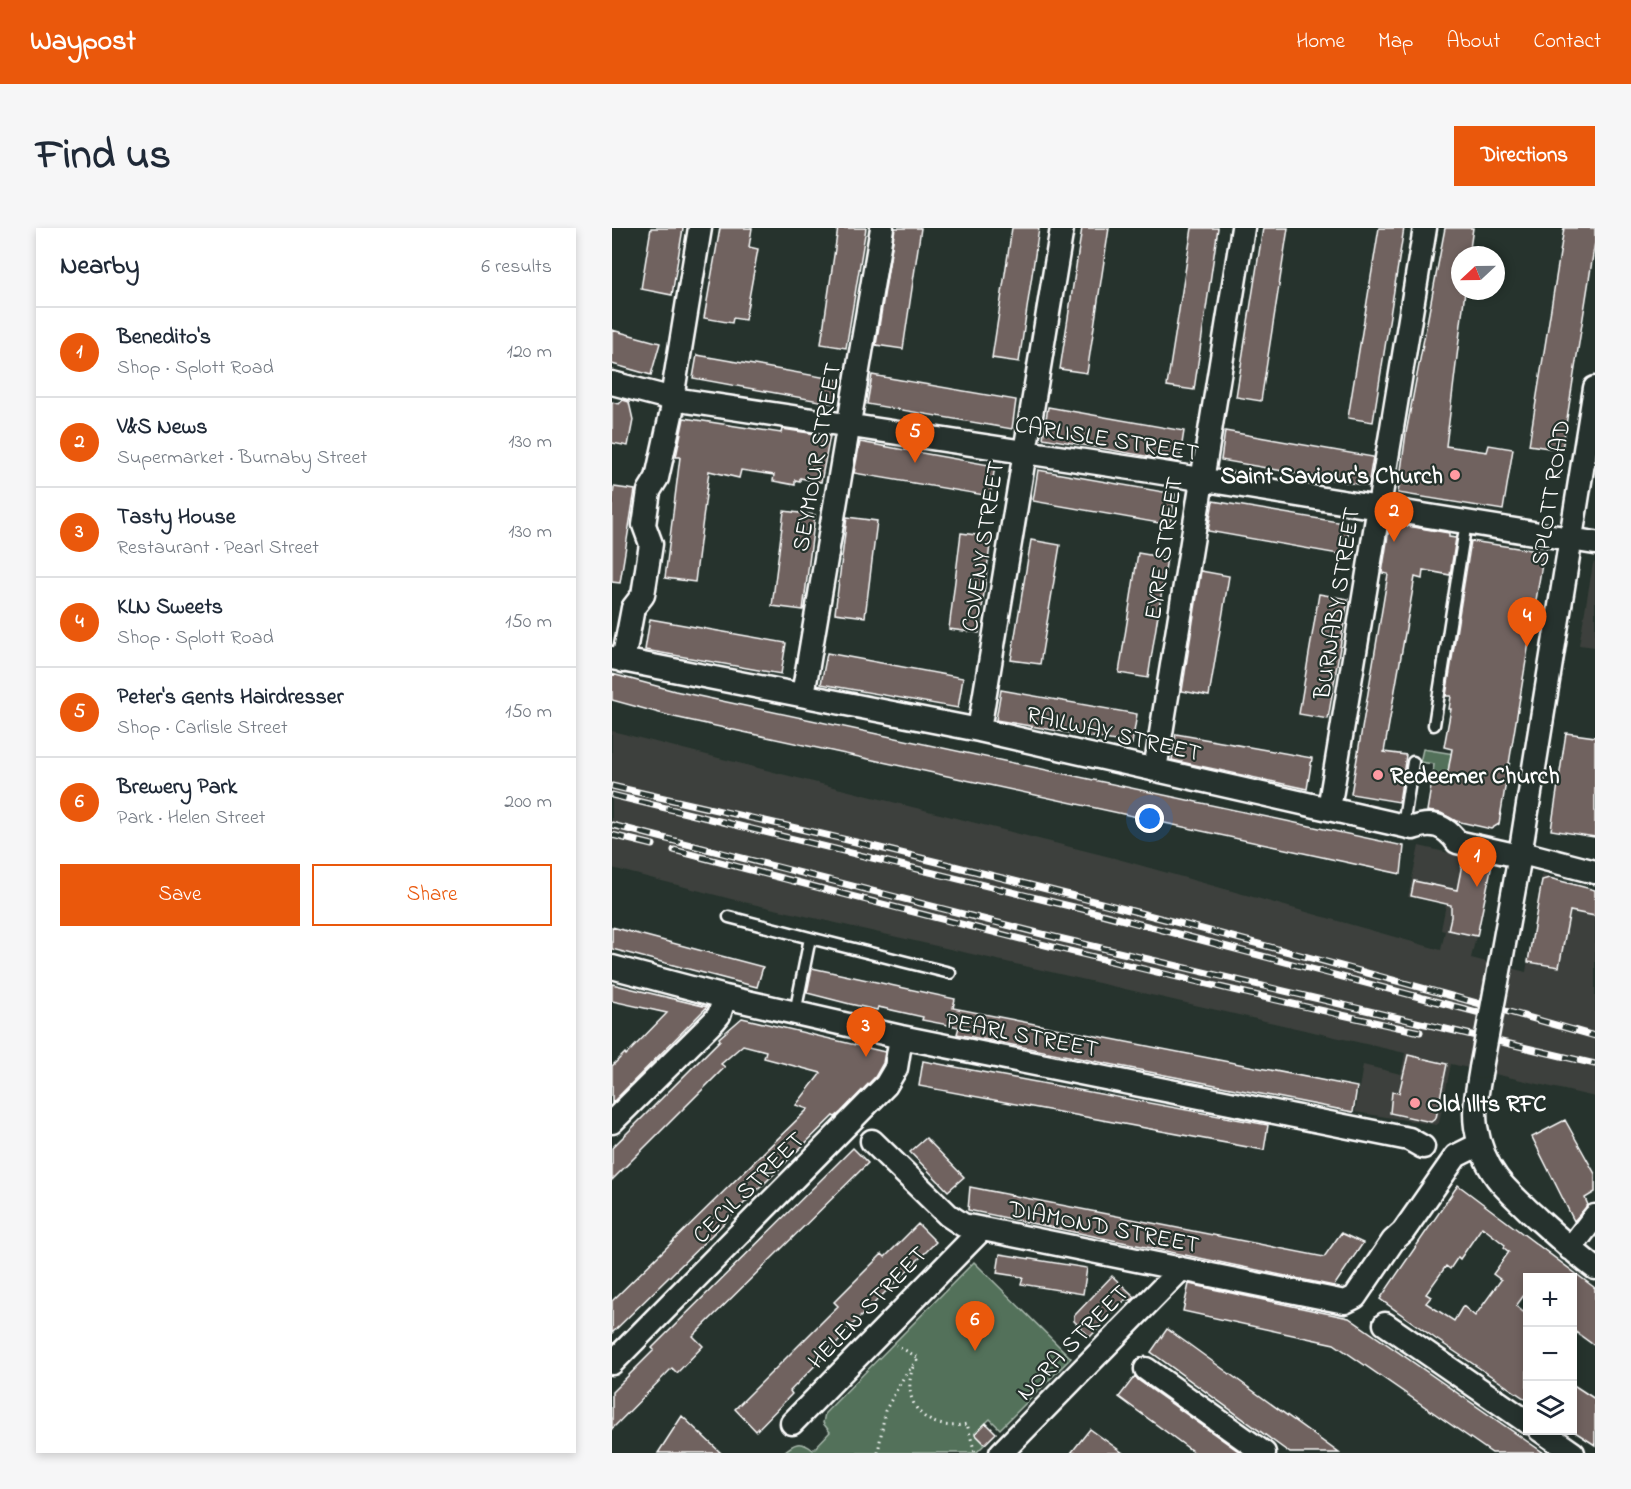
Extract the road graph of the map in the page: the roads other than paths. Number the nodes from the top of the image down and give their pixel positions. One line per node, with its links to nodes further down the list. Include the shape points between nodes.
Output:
1 (700, 228): 8 (street)
2 (882, 228): 9 (street, SEYMOUR STREET)
3 (1062, 228): 10 (street, COVENY STREET)
4 (1243, 228): 11 (street, EYRE STREET)
5 (1425, 228): 12 (street, BURNABY STREET)
6 (612, 383): 8 (street, CARLISLE STREET)
7 (1595, 388): 14 (street, SPLOTT ROAD)
8 (673, 399): 9 (street, CARLISLE STREET); 16 (street, via 644,525 651,544 644,595 633,608)
9 (848, 426): 10 (street, CARLISLE STREET); 17 (street, SEYMOUR STREET)
10 (1024, 453): 11 (street, CARLISLE STREET); 19 (street, COVENY STREET)
11 (1202, 480): 12 (street, CARLISLE STREET); 21 (street, EYRE STREET)
12 (1378, 508): 13 (street, CARLISLE STREET); 22 (street, BURNABY STREET)
13 (1466, 522): 14 (street, CARLISLE STREET); 18 (lane)
14 (1570, 539): 15 (street, CARLISLE STREET); 24 (street, SPLOTT ROAD)
15 (1595, 543)
16 (617, 660): 17 (street, RAILWAY STREET)
17 (803, 695): 19 (street, RAILWAY STREET)
18 (1434, 725)
19 (979, 730): 21 (street, RAILWAY STREET)
20 (1413, 762): 23 (lane)
21 (1155, 770): 22 (street, RAILWAY STREET)
22 (1329, 808): 23 (street, RAILWAY STREET)
23 (1403, 826): 24 (street, RAILWAY STREET, via 1425,824 1449,830 1457,842)
24 (1520, 855): 25 (street, RAILWAY STREET); 35 (street, SPLOTT ROAD, bridge, via 1481,1068 1475,1116)
25 (1595, 872)
26 (729, 917): 27 (lane)
27 (810, 938): 29 (lane); 31 (lane)
28 (612, 968): 30 (street, PEARL STREET)
29 (950, 973)
30 (725, 997): 31 (street, PEARL STREET); 33 (street, via 714,1021)
31 (795, 1012): 32 (street, PEARL STREET)
32 (901, 1037): 36 (street, PEARL STREET, via 1409,1139); 43 (street, CECIL STREET, via 896,1068 886,1085)
33 (612, 1122)
34 (872, 1141): 38 (street, DIAMOND STREET, via 955,1222)
35 (1480, 1144): 39 (street, SPLOTT ROAD, via 1503,1186); 41 (street, DIAMOND STREET, via 1456,1156 1355,1297 1345,1302)
36 (1423, 1147)
37 (1595, 1216): 39 (street)
38 (982, 1229): 41 (street, DIAMOND STREET); 46 (street, HELEN STREET)
39 (1570, 1249): 40 (street, SPLOTT ROAD)
40 (1595, 1268)
41 (1181, 1269): 48 (street, NORA STREET)
42 (1385, 1324): 45 (street)
43 (612, 1363)
44 (1146, 1368): 49 (street)
45 (1523, 1419)
46 (792, 1423)
47 (1546, 1435): 50 (street)
48 (1001, 1453)
49 (1264, 1453)
50 (1573, 1453)

